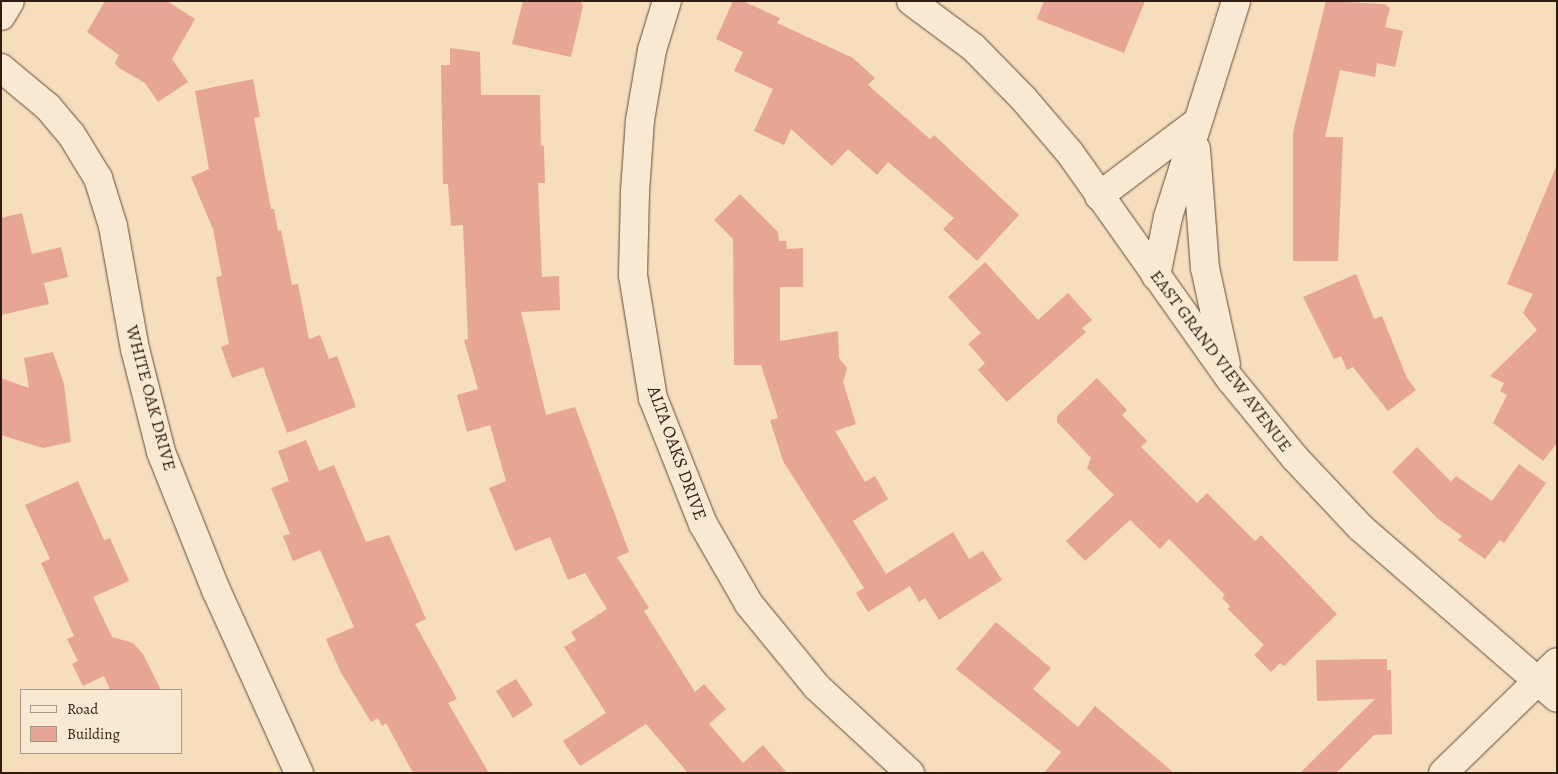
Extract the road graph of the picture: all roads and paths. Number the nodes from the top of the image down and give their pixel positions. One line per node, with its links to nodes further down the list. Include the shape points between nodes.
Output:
1 (10, 1): 5 (street)
2 (667, 1): 14 (street, ALTA OAKS DRIVE, via 652,50 640,120 635,192 634,275 653,398 703,524 749,604 817,687)
3 (911, 1): 8 (street, EAST GRAND VIEW AVENUE, via 972,47 1023,98)
4 (1236, 1): 7 (street)
5 (1, 16)
6 (1, 68): 13 (street, WHITE OAK DRIVE, via 48,107 71,134 98,178 113,226 136,349 161,452 220,599)
7 (1196, 123): 8 (street); 9 (street, via 1168,217); 10 (street, via 1196,188 1204,268)
8 (1099, 196): 9 (street, EAST GRAND VIEW AVENUE)
9 (1156, 276): 10 (street, EAST GRAND VIEW AVENUE)
10 (1232, 380): 12 (street, EAST GRAND VIEW AVENUE, via 1295,458 1361,528)
11 (1557, 662): 12 (street)
12 (1547, 691): 15 (street)
13 (298, 773)
14 (910, 773)
15 (1443, 773)

